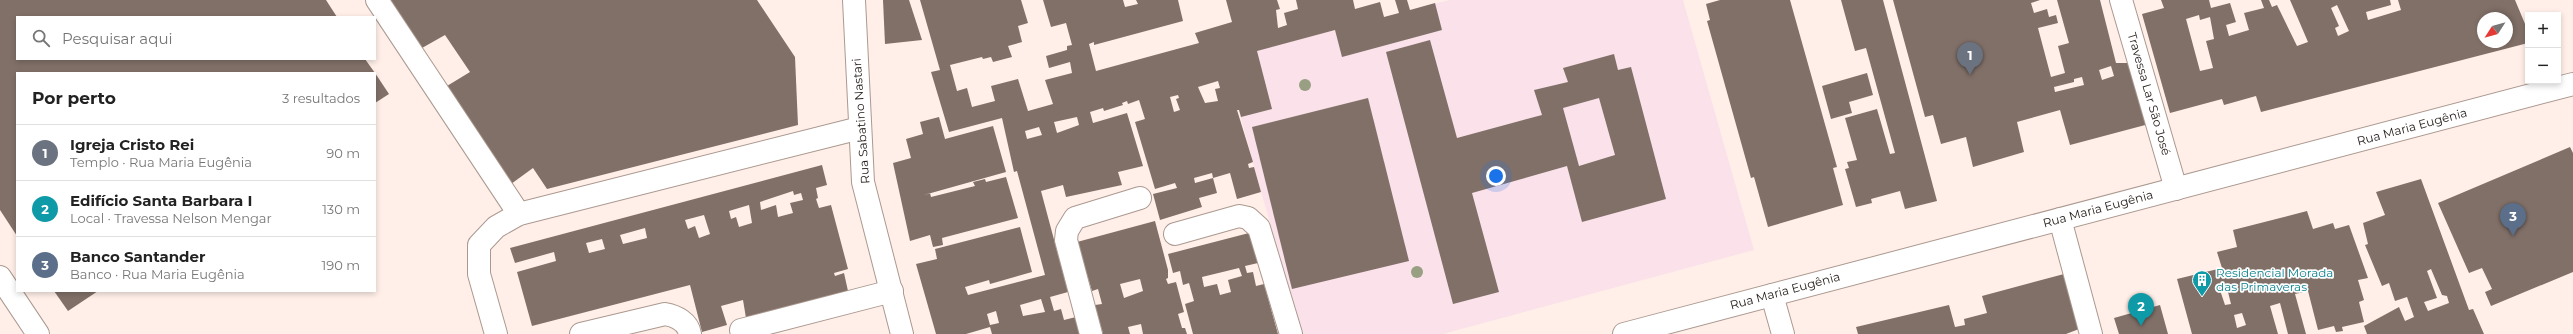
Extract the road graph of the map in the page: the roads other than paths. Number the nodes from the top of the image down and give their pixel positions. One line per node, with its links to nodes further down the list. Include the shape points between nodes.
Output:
1 (377, 0): 8 (street)
2 (854, 0): 5 (street, Rua Sabatino Nastari)
3 (2121, 0): 6 (street, Travessa Lar São José)
4 (2573, 84): 6 (street, Rua Maria Eugênia)
5 (860, 128): 8 (street); 12 (street, Rua Sabatino Nastari, via 863,182)
6 (2176, 189): 9 (street, Rua Maria Eugênia)
7 (1140, 198): 20 (street, via 1075,218 1067,231 1066,240)
8 (519, 214): 16 (street, via 496,227 479,245 478,274)
9 (2060, 219): 13 (street, Rua Maria Eugênia); 24 (street)
10 (1175, 234): 21 (street, via 1239,216 1248,218 1259,228)
11 (0, 277): 15 (street)
12 (892, 291): 14 (street); 19 (street, Rua Sabatino Nastari)
13 (1772, 295): 22 (street, Rua Maria Eugênia); 23 (street)
14 (741, 330)
15 (38, 334)
16 (496, 334)
17 (581, 334): 18 (street, via 665,314 676,316 689,328)
18 (690, 334)
19 (902, 334)
20 (1091, 334)
21 (1291, 334)
22 (1624, 334)
23 (1783, 334)
24 (2091, 334)

